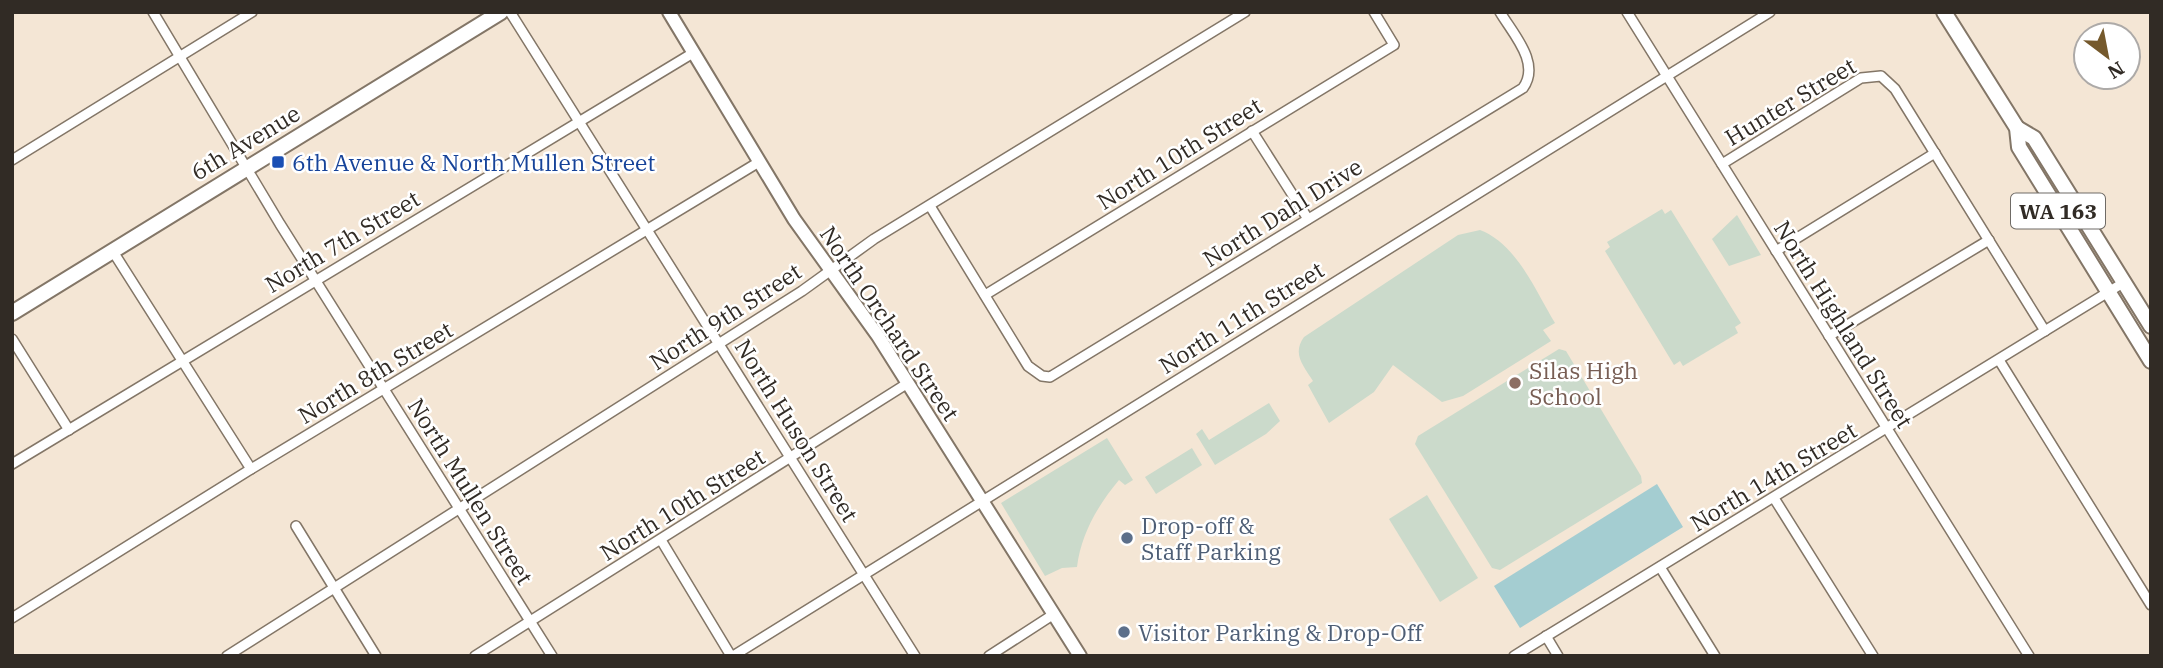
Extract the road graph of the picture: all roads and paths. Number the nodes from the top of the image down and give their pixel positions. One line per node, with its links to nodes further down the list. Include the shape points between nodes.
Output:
1 (153, 12): 13 (street, North Mullen Street)
2 (252, 12): 13 (street)
3 (501, 12): 22 (main road, 6th Avenue)
4 (510, 12): 15 (street, North Huson Street)
5 (668, 12): 12 (street, North Orchard Street)
6 (1245, 12): 23 (street, North 9th Street)
7 (1374, 12): 17 (street, North 10th Street, via 1394,44)
8 (1500, 12): 24 (street, North Dahl Drive, via 1530,68 1523,88)
9 (1627, 12): 14 (street, North Highland Street)
10 (1770, 12): 14 (street, North 11th Street)
11 (1944, 12): 16 (main road, WA 163)
12 (693, 53): 15 (street, North 7th Street); 20 (street, North Orchard Street)
13 (179, 57): 19 (street); 22 (street, North Mullen Street)
14 (1666, 75): 21 (street, North Highland Street); 53 (street, North 11th Street)
15 (578, 120): 25 (street, North Huson Street); 30 (street, North 7th Street)
16 (2017, 128): 31 (main road, WA 163, via 2035,138); 32 (main road, WA 163, via 2019,147)
17 (1252, 131): 24 (street); 33 (street, North 10th Street)
18 (1936, 153): 21 (street, Hunter Street, via 1895,89 1878,75 1861,78); 26 (street); 28 (street)
19 (12, 160)
20 (759, 162): 25 (street, North 8th Street); 29 (street, North Orchard Street)
21 (1722, 164): 28 (street, North Highland Street)
22 (248, 167): 27 (main road, 6th Avenue); 30 (street, North Mullen Street)
23 (930, 206): 29 (street, North 9th Street); 33 (street)
24 (1308, 219): 33 (street, North Dahl Drive, via 1057,374 1042,376 1028,366)
25 (646, 229): 40 (street, North Huson Street); 46 (street, North 8th Street)
26 (1989, 240): 36 (street); 38 (street)
27 (112, 250): 34 (main road, 6th Avenue); 42 (street)
28 (1776, 251): 38 (street, North Highland Street)
29 (829, 271): 40 (street, North 9th Street); 45 (street, North Orchard Street)
30 (315, 279): 42 (street, North 7th Street); 46 (street, North Mullen Street)
31 (2123, 283): 32 (street, North 14th Street); 35 (main road, WA 163)
32 (2108, 293): 36 (street, North 14th Street); 37 (main road, WA 163)
33 (985, 295)
34 (12, 313)
35 (2151, 326)
36 (2045, 331): 43 (street, North 14th Street)
37 (2133, 332): 41 (street); 44 (main road, WA 163)
38 (1829, 337): 47 (street, North Highland Street)
39 (12, 339): 48 (street)
40 (720, 343): 49 (street, North Huson Street); 54 (street, North 9th Street)
41 (2151, 350)
42 (183, 360): 48 (street, North 7th Street); 51 (street)
43 (1999, 360): 47 (street, North 14th Street); 60 (street)
44 (2151, 361)
45 (908, 383): 49 (street, North 10th Street); 53 (street, North Orchard Street)
46 (384, 389): 51 (street, North 8th Street); 54 (street, North Mullen Street)
47 (1887, 429): 52 (street, North 14th Street); 77 (street, North Highland Street)
48 (69, 430): 50 (street, North 7th Street)
49 (792, 457): 56 (street, North 10th Street); 58 (street, North Huson Street)
50 (12, 464)
51 (251, 469): 62 (street, North 8th Street)
52 (1774, 498): 57 (street, North 14th Street); 76 (street)
53 (982, 501): 58 (street, North 11th Street); 61 (street, North Orchard Street)
54 (461, 507): 59 (street, North 9th Street); 63 (street, North Mullen Street)
55 (296, 526): 59 (street)
56 (661, 540): 63 (street, North 10th Street); 69 (street)
57 (1660, 567): 64 (street, North 14th Street); 75 (street)
58 (864, 575): 69 (street, North 11th Street); 70 (street, North Huson Street)
59 (335, 587): 65 (street, North 9th Street); 66 (street)
60 (2151, 605)
61 (1054, 614): 71 (street); 72 (street, North Orchard Street)
62 (12, 618)
63 (530, 621): 67 (street, North 10th Street); 68 (street, North Mullen Street)
64 (1546, 636): 73 (street, North 14th Street); 74 (street)
65 (227, 656)
66 (376, 656)
67 (475, 656)
68 (552, 656)
69 (732, 656)
70 (915, 656)
71 (989, 656)
72 (1080, 656)
73 (1514, 656)
74 (1558, 656)
75 (1715, 656)
76 (1873, 656)
77 (2029, 656)

